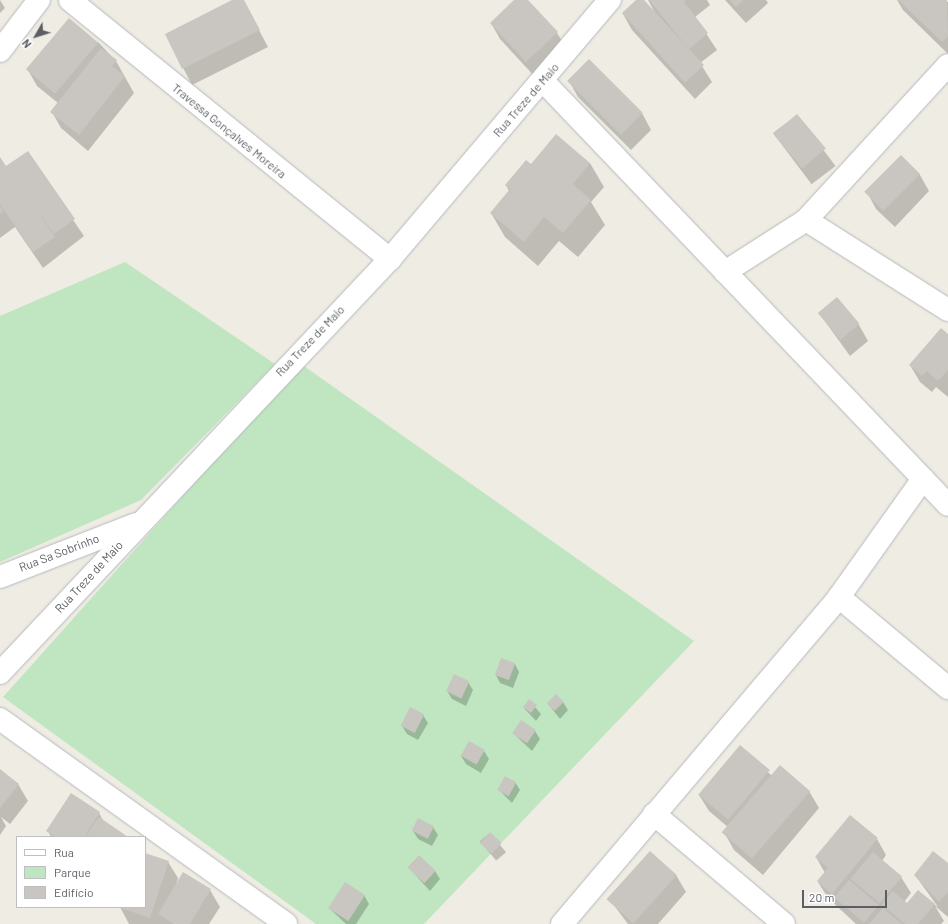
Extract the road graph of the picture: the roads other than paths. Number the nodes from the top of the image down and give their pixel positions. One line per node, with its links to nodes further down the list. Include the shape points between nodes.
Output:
1 (38, 0): 4 (street)
2 (70, 0): 8 (street, Travessa Gonçalves Moreira)
3 (610, 0): 6 (street, Rua Treze de Maio)
4 (0, 51)
5 (948, 65): 7 (street)
6 (544, 81): 8 (street, Rua Treze de Maio); 9 (street)
7 (806, 220): 9 (street); 10 (street)
8 (390, 259): 13 (street, Rua Treze de Maio)
9 (725, 272): 11 (street)
10 (948, 310)
11 (923, 479): 12 (street); 15 (street)
12 (948, 505)
13 (141, 522): 14 (street, Rua Sa Sobrinho); 16 (street, Rua Treze de Maio)
14 (0, 576)
15 (839, 598): 17 (street); 19 (street)
16 (0, 673)
17 (948, 688)
18 (0, 719): 20 (street)
19 (654, 814): 21 (street); 22 (street)
20 (286, 924)
21 (562, 924)
22 (784, 924)

